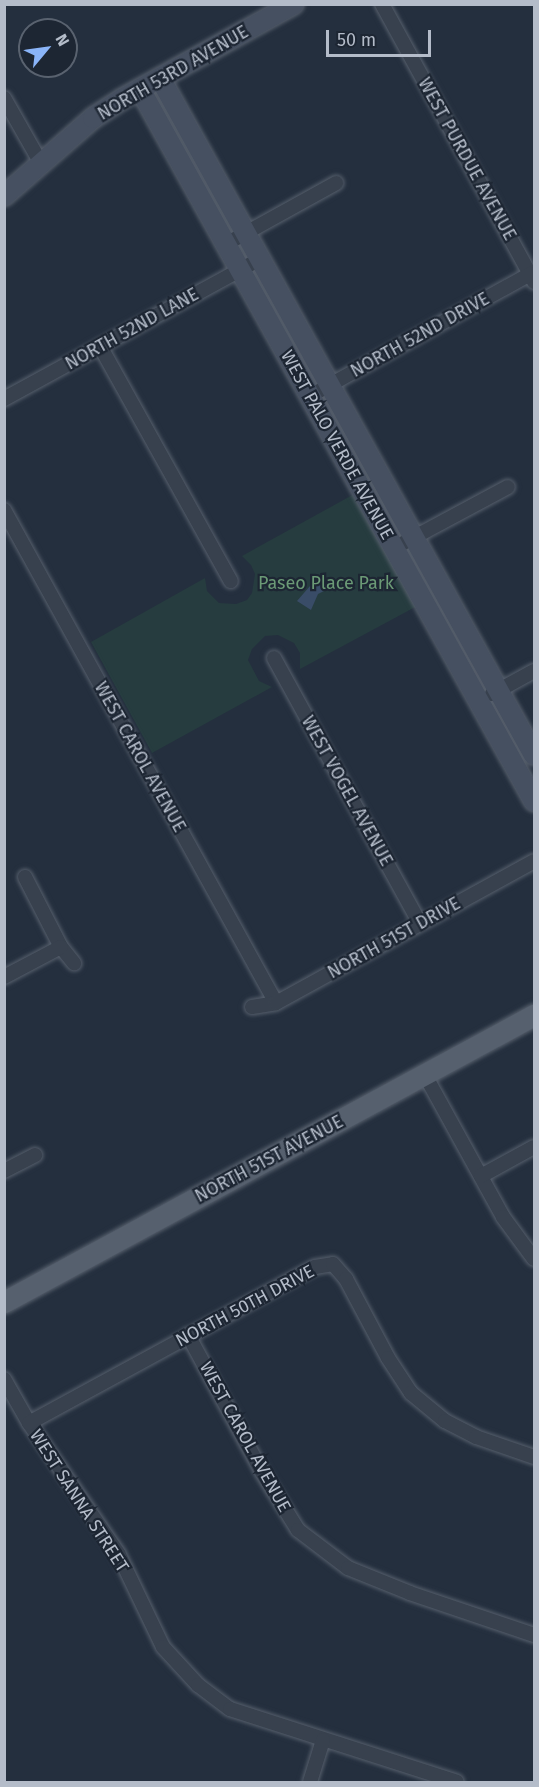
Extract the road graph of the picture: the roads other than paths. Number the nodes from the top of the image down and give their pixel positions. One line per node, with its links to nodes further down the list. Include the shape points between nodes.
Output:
1 (294, 4): 3 (street, NORTH 53RD AVENUE)
2 (382, 4): 13 (street, WEST PURDUE AVENUE)
3 (160, 78): 4 (street, NORTH 53RD AVENUE); 9 (street, WEST PALO VERDE AVENUE)
4 (140, 89): 6 (street, NORTH 53RD AVENUE, via 93,118); 10 (street, WEST PALO VERDE AVENUE)
5 (4, 98): 6 (street)
6 (41, 163): 8 (street, NORTH 53RD AVENUE)
7 (336, 183): 9 (street)
8 (4, 196)
9 (246, 233): 10 (street); 11 (street, WEST PALO VERDE AVENUE)
10 (226, 244): 12 (street, WEST PALO VERDE AVENUE)
11 (260, 259): 12 (street, NORTH 52ND LANE); 15 (street, WEST PALO VERDE AVENUE)
12 (240, 270): 14 (street, NORTH 52ND LANE); 16 (street, WEST PALO VERDE AVENUE)
13 (532, 278): 15 (street, NORTH 52ND DRIVE)
14 (100, 346): 17 (street, NORTH 52ND LANE); 22 (street)
15 (330, 385): 16 (street, NORTH 52ND DRIVE); 20 (street, WEST PALO VERDE AVENUE)
16 (310, 396): 21 (street, WEST PALO VERDE AVENUE)
17 (4, 399)
18 (508, 487): 20 (street)
19 (4, 510): 35 (street, WEST CAROL AVENUE)
20 (414, 537): 21 (street); 25 (street, WEST PALO VERDE AVENUE)
21 (394, 548): 26 (street, WEST PALO VERDE AVENUE)
22 (231, 581)
23 (274, 658): 31 (street, WEST VOGEL AVENUE)
24 (534, 671): 25 (street)
25 (499, 690): 26 (street); 27 (street, WEST PALO VERDE AVENUE)
26 (479, 701): 28 (street, WEST PALO VERDE AVENUE)
27 (534, 755)
28 (534, 801)
29 (534, 861): 31 (street, NORTH 51ST DRIVE)
30 (25, 877): 32 (street)
31 (420, 924): 35 (street, NORTH 51ST DRIVE)
32 (61, 947): 33 (street); 34 (street)
33 (74, 963)
34 (4, 977)
35 (276, 1003): 36 (street, NORTH 51ST DRIVE)
36 (252, 1007)
37 (534, 1015): 38 (main road, NORTH 51ST AVENUE)
38 (425, 1075): 42 (street); 44 (main road, NORTH 51ST AVENUE)
39 (534, 1147): 42 (street)
40 (35, 1155): 41 (street)
41 (4, 1171)
42 (481, 1176): 43 (street, via 514,1234)
43 (534, 1259)
44 (4, 1302)
45 (188, 1335): 47 (street, NORTH 50TH DRIVE); 48 (street, NORTH 50TH DRIVE, via 315,1267 333,1264 346,1279 411,1393 445,1421 476,1437); 49 (street, WEST CAROL AVENUE, via 298,1530 348,1568)
46 (4, 1379): 47 (street, WEST SANNA STREET)
47 (29, 1423): 50 (street, WEST SANNA STREET, via 118,1553 163,1647 198,1685 230,1709)
48 (534, 1457)
49 (534, 1635)
50 (323, 1740): 51 (street); 52 (street, WEST SANNA STREET)
51 (310, 1782)
52 (457, 1782)

